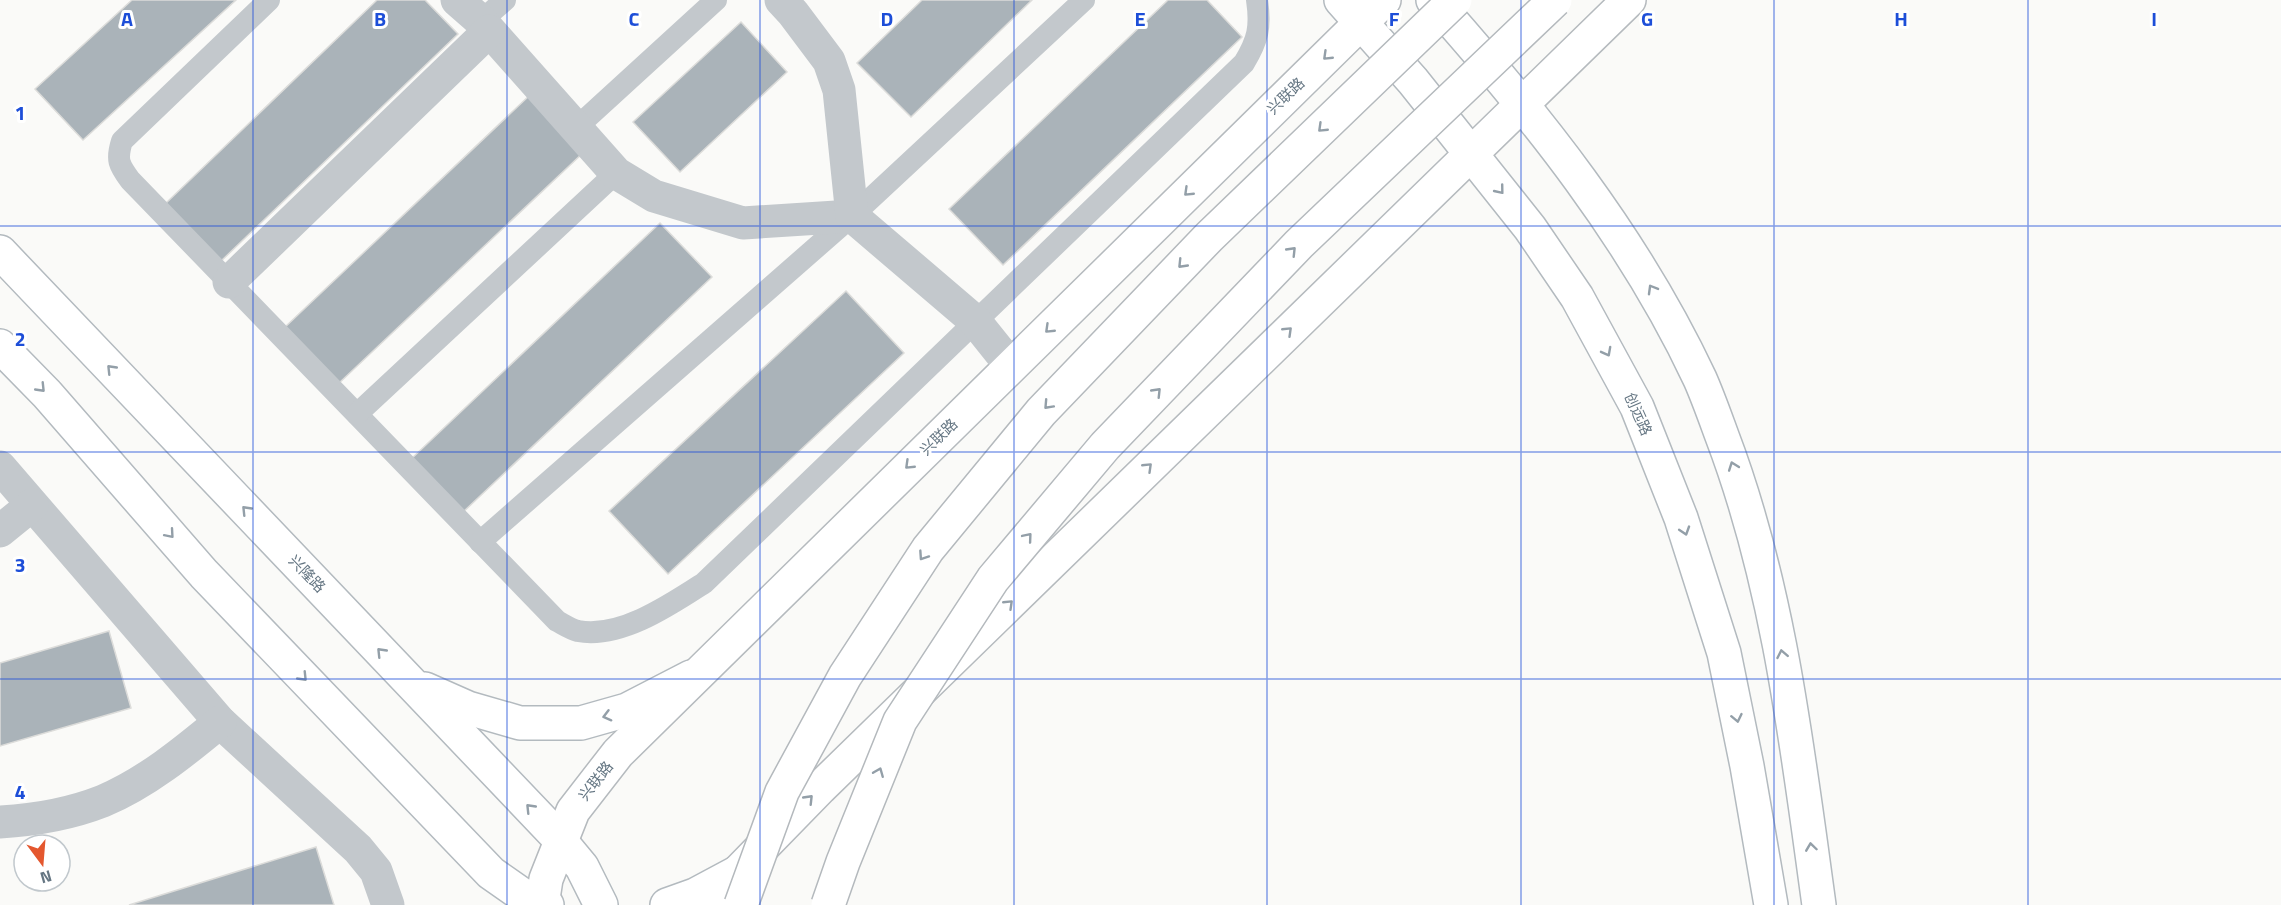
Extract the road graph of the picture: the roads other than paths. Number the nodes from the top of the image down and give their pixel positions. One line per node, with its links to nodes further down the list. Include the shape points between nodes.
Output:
1 (269, 0): 19 (lane, via 122,141 117,155 130,180)
2 (456, 0): 12 (street)
3 (716, 0): 14 (lane)
4 (1084, 0): 17 (lane)
5 (1257, 0): 20 (lane, via 1259,31 1244,63)
6 (1433, 0): 13 (main road)
7 (1455, 0): 41 (main road, one-way to 41, bridge, via 1201,245 1041,412 928,549 845,676 788,783)
8 (1555, 0): 42 (main road, one-way to 8, bridge, via 900,721 993,579 1105,446 1299,244)
9 (1629, 0): 13 (main road)
10 (794, 4): 17 (street, via 829,61 839,90)
11 (1362, 7): 15 (main road, 创远路, via 1413,81); 22 (main road, 兴联路, one-way to 22)
12 (492, 17): 14 (street); 19 (street)
13 (1521, 105): 15 (main road); 44 (main road, one-way to 13, via 1777,631 1757,542 1732,462 1701,381 1628,248 1592,194)
14 (577, 127): 16 (street)
15 (1470, 153): 34 (main road, one-way to 15, via 837,771); 43 (main road, 创远路, one-way to 43, via 1530,228 1577,297 1637,407 1677,507 1724,653)
16 (616, 173): 17 (street, via 654,196 744,223); 23 (lane)
17 (852, 216): 20 (street); 27 (lane)
18 (0, 252): 29 (main road, 兴隆路, one-way to 18)
19 (229, 282): 23 (lane)
20 (975, 321): 22 (street); 27 (lane, via 704,583 675,602 619,628 596,633 575,631 556,621)
21 (0, 346): 32 (main road, one-way to 32, via 47,394 204,574)
22 (1011, 366): 28 (main road, 兴联路, one-way to 28)
23 (357, 414): 27 (lane)
24 (0, 467): 25 (street)
25 (33, 506): 26 (street); 30 (street)
26 (0, 531)
27 (480, 542)
28 (698, 673): 29 (main road, one-way to 29, via 627,711 581,723 520,723 468,708); 33 (main road, 兴联路, via 618,753 573,811)
29 (411, 683): 33 (main road, 兴隆路, one-way to 29)
30 (220, 722): 31 (street, via 153,772 104,801 65,814); 36 (street, via 358,849 376,871)
31 (0, 822)
32 (449, 829): 35 (main road, via 491,873); 37 (main road)
33 (561, 842): 35 (main road, 兴联路, via 546,879); 38 (main road, 兴隆路, via 582,867)
34 (738, 873): 39 (main road); 40 (main road)
35 (544, 904)
36 (388, 905)
37 (494, 905)
38 (601, 905)
39 (667, 905)
40 (715, 905)
41 (741, 905)
42 (828, 905)
43 (1771, 905)
44 (1819, 905)

